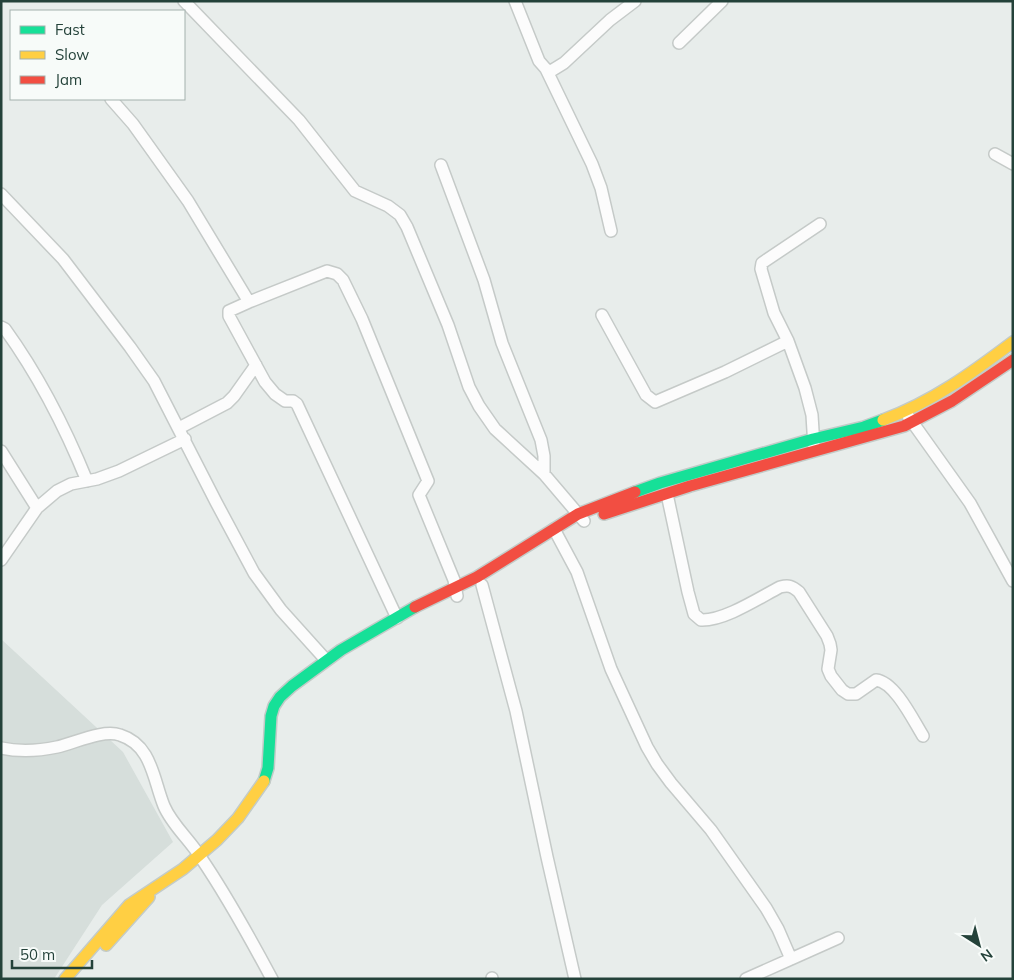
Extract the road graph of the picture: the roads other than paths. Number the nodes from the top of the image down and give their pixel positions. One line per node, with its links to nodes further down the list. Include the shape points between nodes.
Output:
1 (184, 1): 30 (street, via 299,120 355,191 400,215 479,406 495,429)
2 (515, 1): 6 (street, via 539,61)
3 (635, 1): 6 (street, via 564,63 551,71)
4 (722, 1): 5 (street)
5 (679, 42)
6 (546, 69): 13 (street, via 592,164)
7 (112, 100): 14 (street, via 188,201)
8 (995, 154): 9 (street)
9 (1013, 164)
10 (442, 165): 30 (street, via 484,280 502,343 541,440)
11 (1, 194): 25 (street, via 63,259 114,325 154,381)
12 (820, 224): 17 (street, via 762,263 774,313)
13 (611, 231)
14 (249, 302): 20 (street, via 230,311 229,316); 39 (street, via 327,270 343,280 428,481 419,496)
15 (602, 315): 17 (street, via 646,395 654,402)
16 (1, 327): 31 (street, via 23,354 46,395 69,437)
17 (788, 342): 27 (street, via 808,399)
18 (1013, 342): 21 (street)
19 (1013, 360): 22 (street)
20 (256, 365): 25 (street, via 227,403); 40 (street, via 275,394 296,404)
21 (973, 372): 22 (street); 23 (street)
22 (982, 382): 24 (street)
23 (906, 412): 24 (street); 27 (street, via 864,427)
24 (912, 422): 29 (street); 37 (street, via 970,503)
25 (179, 428): 26 (street)
26 (185, 439): 31 (street, via 119,471); 41 (street, via 254,573 281,610)
27 (813, 439): 29 (street); 34 (street, via 600,504)
28 (1, 452): 33 (street)
29 (814, 452): 32 (street)
30 (544, 474): 34 (street)
31 (87, 481): 33 (street, via 57,491)
32 (667, 494): 34 (street); 42 (street, via 694,614 701,620 711,621 780,587 793,587 826,636 831,650 828,669 837,685 848,694 856,694 876,680 882,681 895,692)
33 (37, 508): 36 (street)
34 (581, 518): 35 (street)
35 (556, 532): 38 (street); 39 (street); 47 (street, via 577,572 611,669 647,746 671,783 710,830 766,908)
36 (1, 560)
37 (1013, 581)
38 (482, 585): 39 (street); 51 (street, via 516,711)
39 (456, 592): 40 (street, via 411,608)
40 (400, 617): 41 (street)
41 (326, 660): 44 (street, via 280,697 271,710 266,778 234,824)
42 (923, 736)
43 (1, 748): 44 (street, via 33,751 105,734 119,734 136,743 145,753 169,816)
44 (201, 857): 46 (street, via 129,904); 50 (street)
45 (838, 938): 47 (street)
46 (105, 939): 48 (street); 49 (street)
47 (791, 959): 52 (street)
48 (65, 979)
49 (77, 979)
50 (272, 979)
51 (575, 979)
52 (746, 979)

